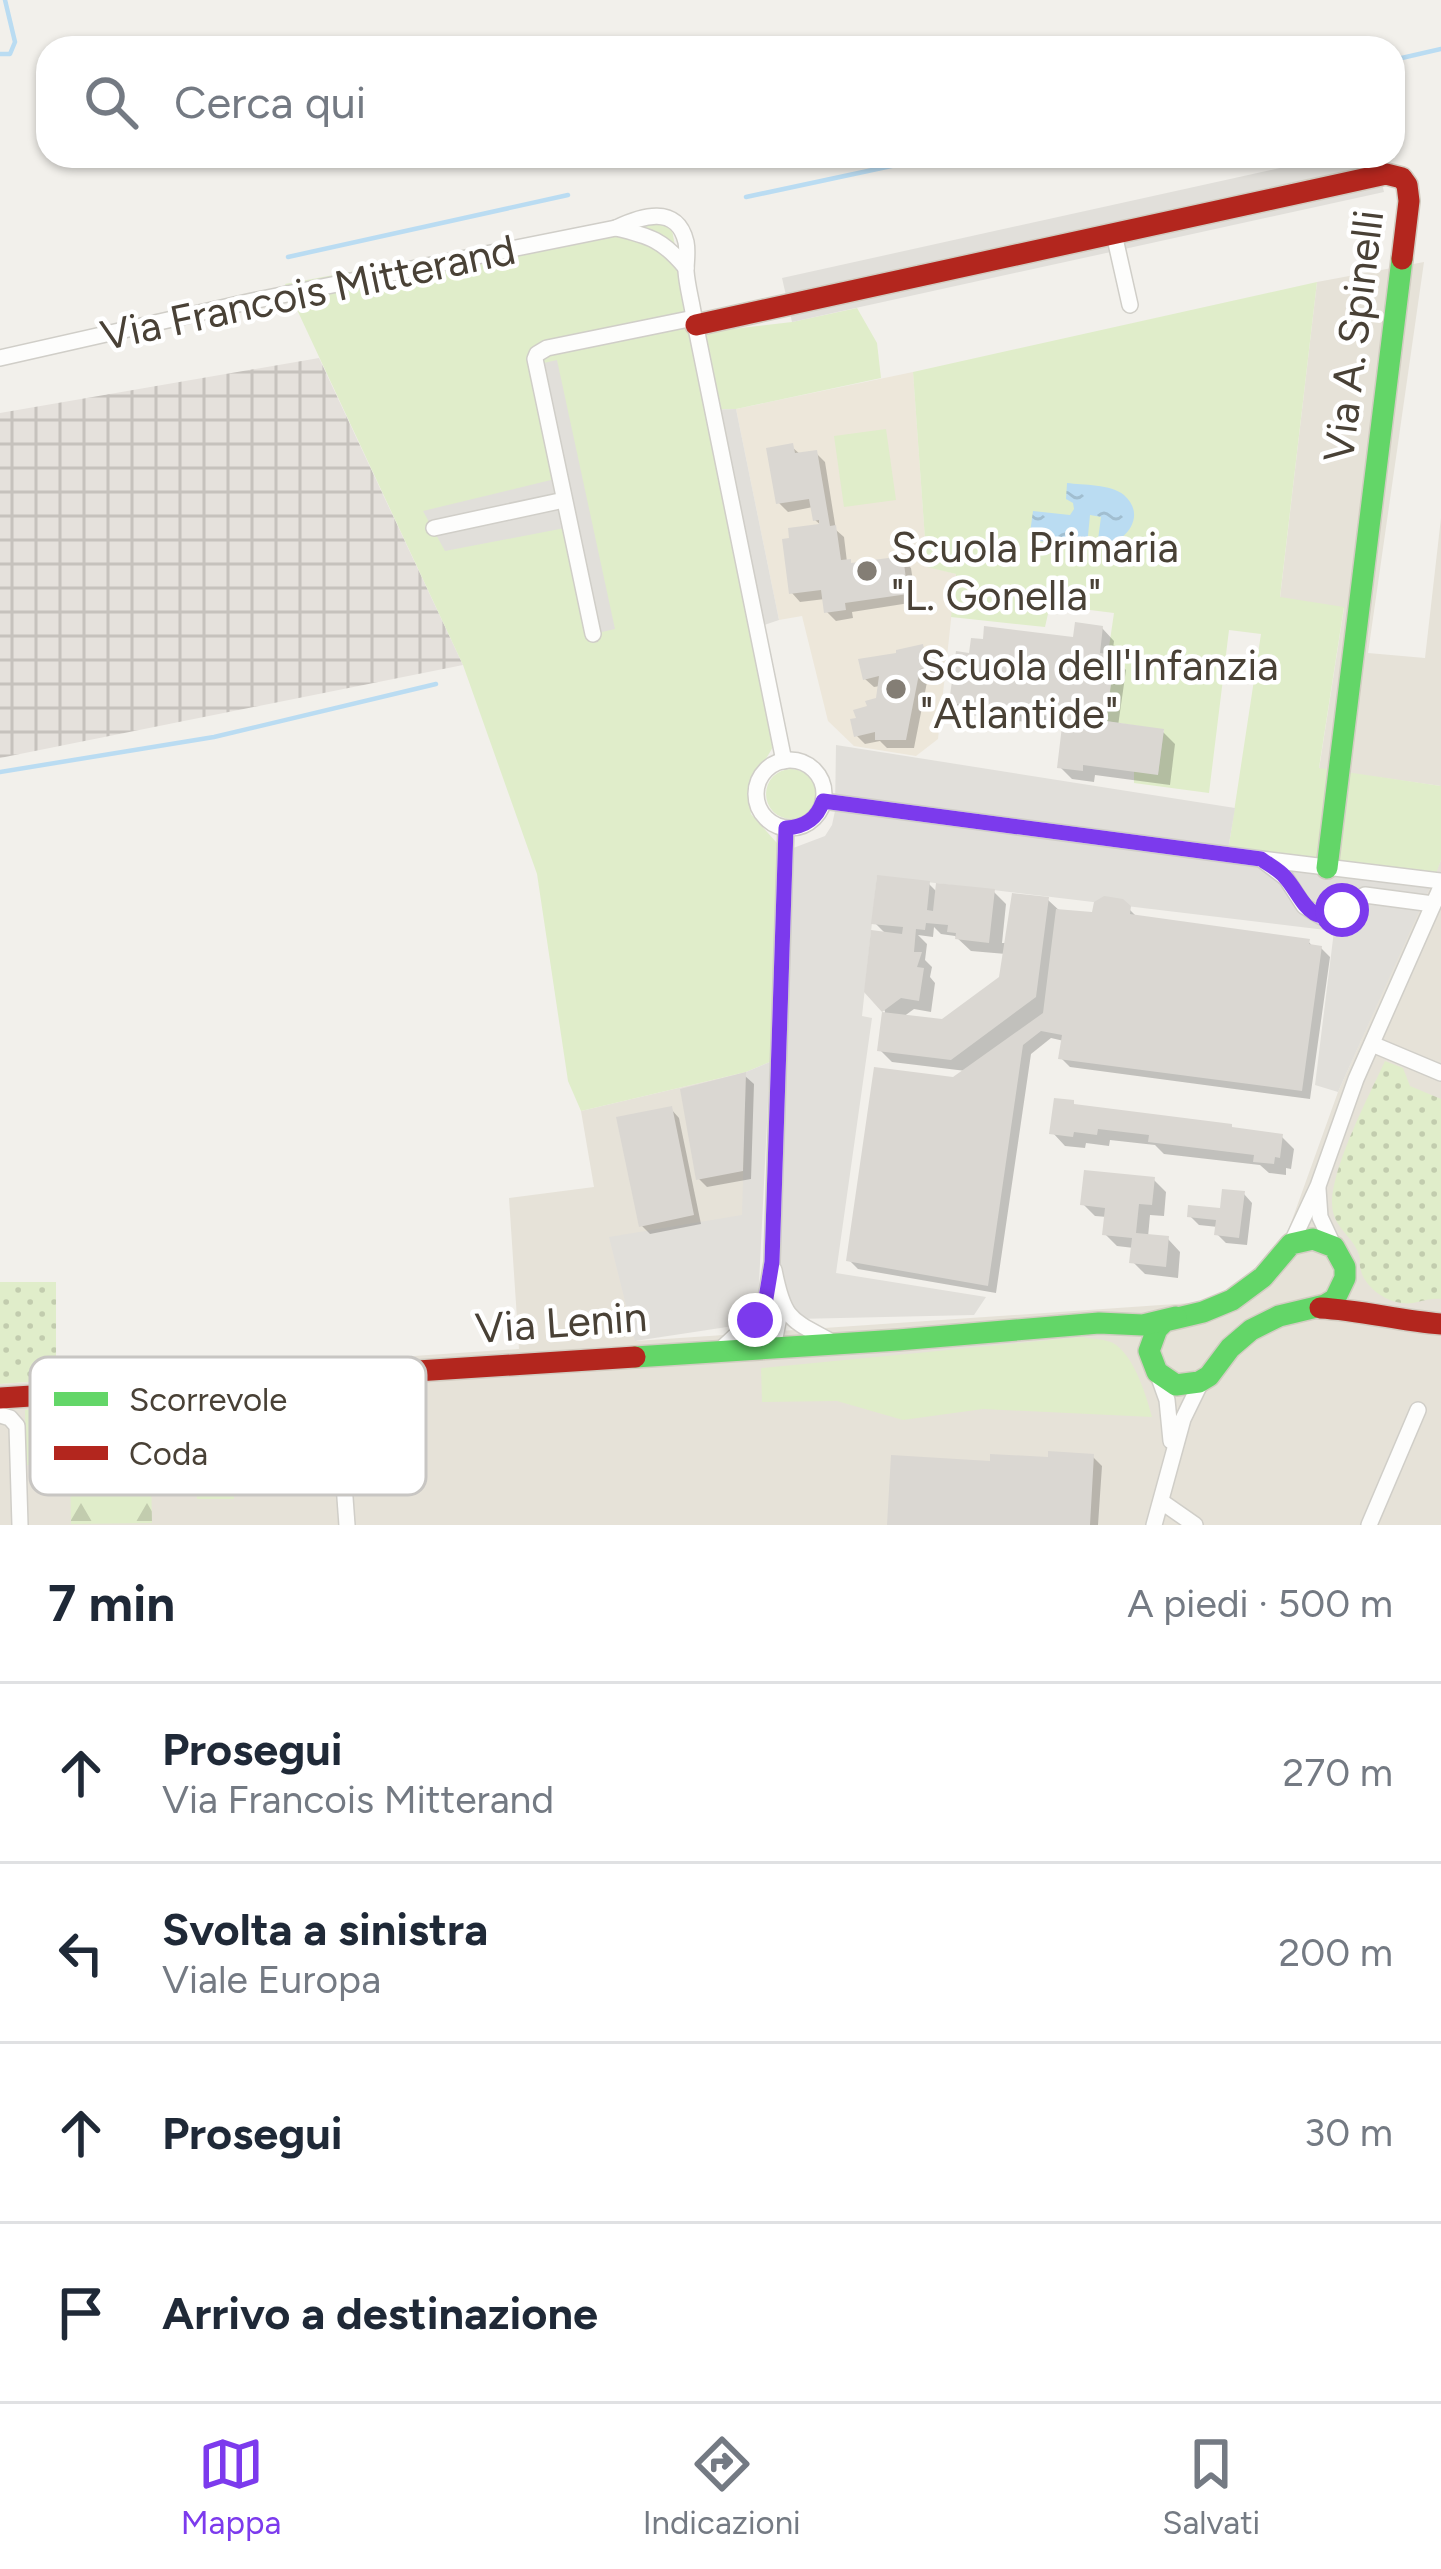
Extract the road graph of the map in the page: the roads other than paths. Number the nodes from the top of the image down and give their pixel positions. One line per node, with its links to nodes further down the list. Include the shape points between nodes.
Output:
1 (616, 228): 3 (street, via 665,245); 3 (street, Via Francois Mitterand, via 651,215 668,219 684,235); 6 (street, Via Francois Mitterand)
2 (1114, 234): 4 (street); 5 (main road, Via A. Spinelli); 14 (main road, Via A. Spinelli, via 1386,174 1409,187)
3 (686, 268): 5 (street)
4 (1130, 305)
5 (695, 322): 7 (street, via 537,354); 10 (street)
6 (0, 358)
7 (564, 500): 8 (street); 9 (street)
8 (434, 528)
9 (593, 634)
10 (784, 761): 11 (street, via 814,770); 12 (street, via 765,771 756,790 760,811)
11 (823, 801): 12 (street, via 806,824); 13 (street)
12 (786, 828): 25 (street)
13 (1261, 859): 14 (street); 16 (street)
14 (1320, 867): 15 (street); 16 (street, via 1298,871)
15 (1397, 876): 17 (street); 18 (street, via 1400,889)
16 (1289, 883): 18 (street, via 1322,917 1365,895)
17 (1441, 884): 19 (street)
18 (1388, 897): 19 (street)
19 (1433, 904): 20 (street)
20 (1372, 1044): 21 (street); 22 (street)
21 (1441, 1072)
22 (1318, 1186): 23 (street); 24 (street, via 1320,1217)
23 (1291, 1244): 24 (main road, via 1313,1239); 27 (main road, Via Lenin, via 1249,1290)
24 (1339, 1257): 26 (main road, via 1342,1289); 28 (main road, via 1355,1292)
25 (772, 1308): 31 (street); 32 (street, via 766,1327); 33 (street)
26 (1314, 1308): 28 (main road); 36 (main road, via 1250,1330)
27 (1176, 1317): 30 (main road, Via Lenin); 34 (main road, via 1151,1339)
28 (1393, 1319): 29 (main road)
29 (1441, 1324)
30 (1055, 1328): 31 (main road, Via Lenin); 34 (main road, Via Lenin, via 1116,1332 1141,1346)
31 (837, 1344): 32 (main road, Via Lenin)
32 (773, 1348): 33 (main road, Via Lenin)
33 (718, 1352): 35 (main road, Via Lenin)
34 (1154, 1367): 36 (main road, via 1176,1385); 41 (street)
35 (426, 1370)
36 (1202, 1381): 41 (street)
37 (30, 1396): 38 (main road, Via Lenin)
38 (0, 1398)
39 (1418, 1410): 48 (street)
40 (0, 1415): 44 (street, via 17,1426)
41 (1172, 1456): 43 (street)
42 (345, 1495): 45 (street)
43 (1162, 1502): 46 (street); 47 (street)
44 (20, 1525)
45 (347, 1525)
46 (1154, 1525)
47 (1195, 1525)
48 (1369, 1525)

